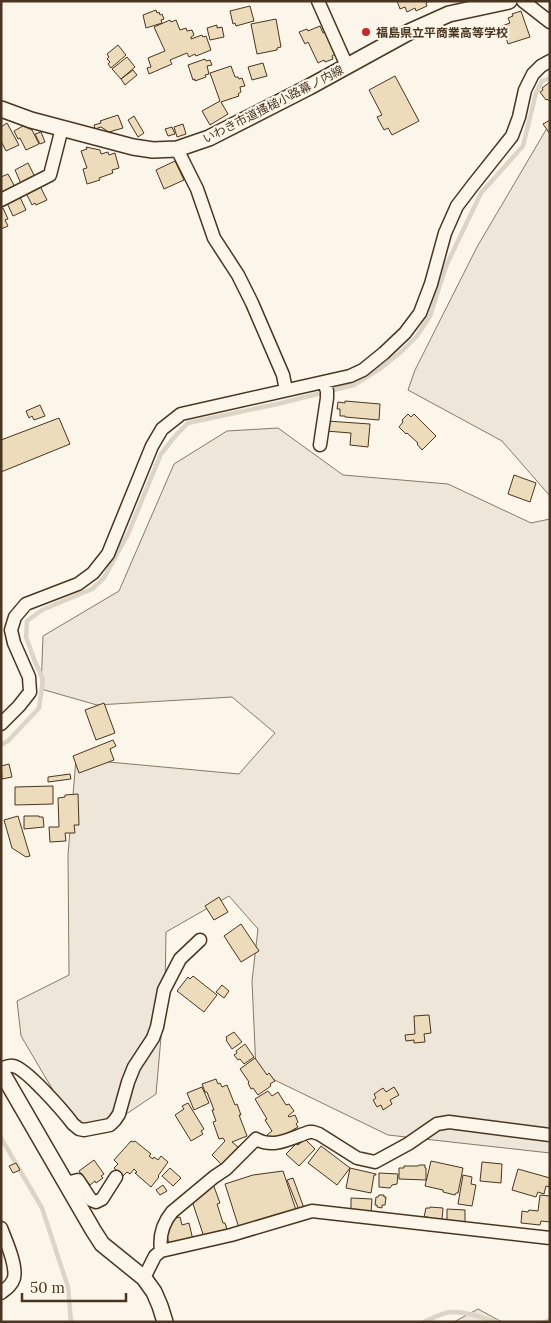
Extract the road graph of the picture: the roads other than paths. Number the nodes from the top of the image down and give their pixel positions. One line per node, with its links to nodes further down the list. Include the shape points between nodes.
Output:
1 (318, 1): 6 (street)
2 (509, 1): 6 (street, いわき市道搔槌小路幕ノ内線, via 449,14)
3 (523, 1): 4 (street)
4 (550, 22)
5 (550, 61): 11 (street, via 533,74 512,136 457,206 445,233 420,313 405,333 363,370)
6 (347, 66): 9 (street, いわき市道搔槌小路幕ノ内線, via 209,138)
7 (1, 109): 8 (street, いわき市道搔槌小路幕ノ内線)
8 (62, 128): 9 (street, いわき市道搔槌小路幕ノ内線, via 133,147); 10 (street, via 50,175)
9 (177, 149): 12 (street, via 197,189 214,238 238,274 252,303 283,375)
10 (1, 200)
11 (324, 382): 12 (street); 13 (street, via 327,398)
12 (286, 390): 14 (street, via 181,414 162,429 108,554 93,573 78,584 26,604 15,618 11,630 29,677 30,692)
13 (320, 445)
14 (1, 724)
15 (200, 940): 16 (street, via 180,960 164,990 152,1038 134,1067 119,1114 110,1125 79,1129 21,1070 8,1066)
16 (2, 1072): 19 (street)
17 (550, 1135): 22 (street, via 442,1123 375,1162 357,1158 313,1132 276,1144 256,1139 226,1170 172,1212 161,1233)
18 (116, 1177): 19 (street, via 102,1199 96,1202 91,1200 78,1180)
19 (66, 1183): 23 (street, via 102,1244)
20 (1, 1228): 24 (street, via 14,1267 14,1279)
21 (550, 1238): 22 (street, via 312,1211 231,1236)
22 (162, 1251): 23 (street, via 155,1256)
23 (144, 1278): 25 (street, via 154,1292)
24 (1, 1293)
25 (165, 1322)

